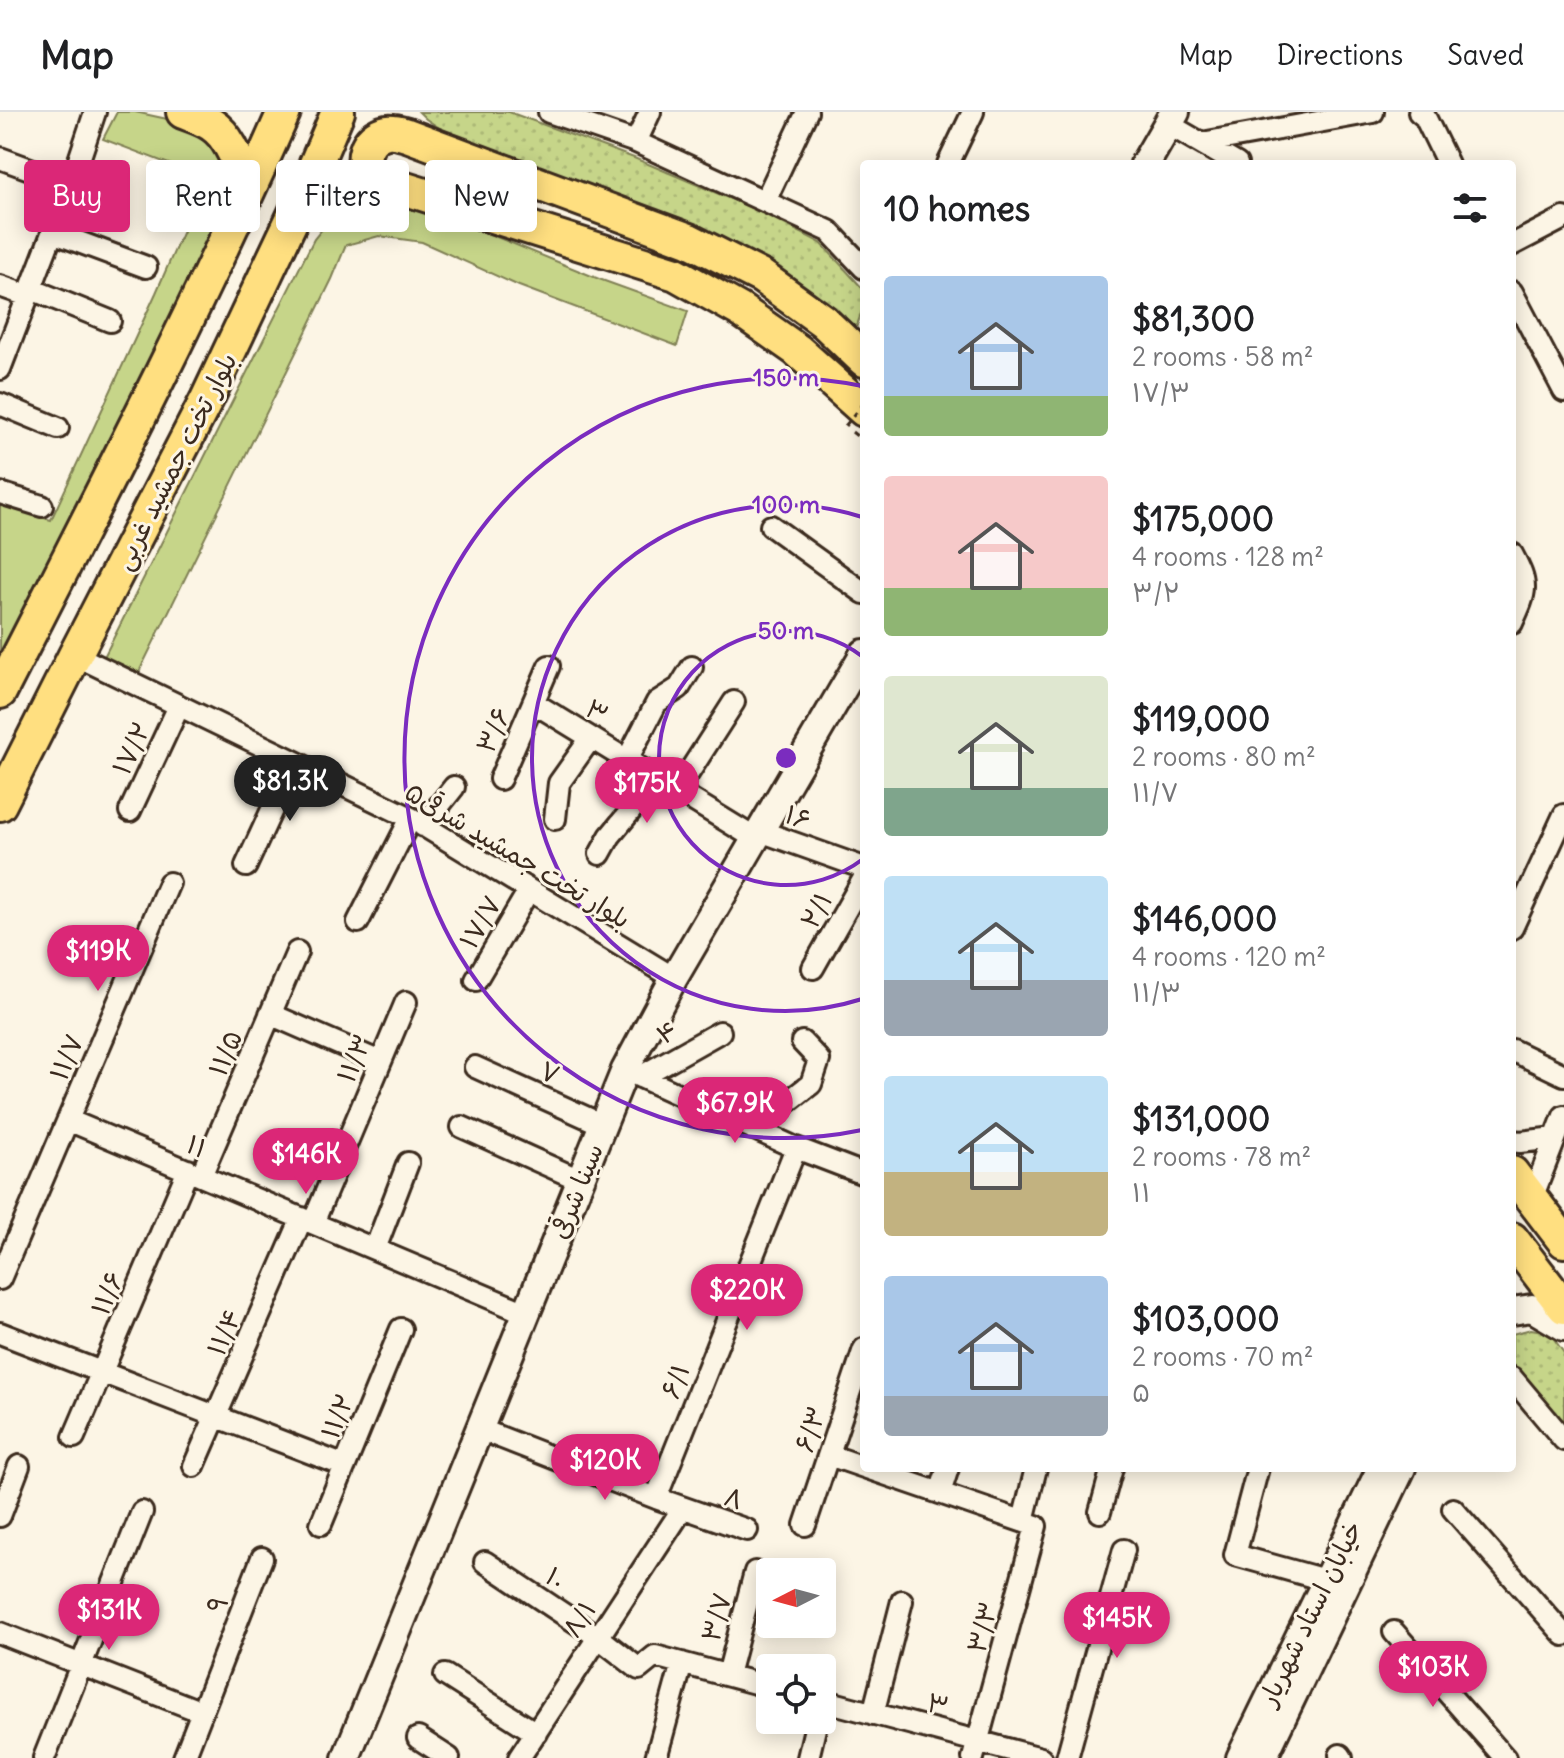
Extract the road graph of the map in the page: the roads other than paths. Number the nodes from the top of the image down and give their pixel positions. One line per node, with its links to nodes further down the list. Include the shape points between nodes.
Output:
1 (95, 112): 20 (street)
2 (183, 112): 21 (main road, via 220,130)
3 (193, 112): 4 (main road, via 227,117)
4 (235, 112)
5 (338, 112): 22 (main road, بلوار تخت جمشید غربی)
6 (405, 112): 18 (main road)
7 (549, 112): 16 (street)
8 (650, 112): 16 (street)
9 (807, 112): 31 (street)
10 (973, 112): 24 (street)
11 (1373, 112): 13 (street)
12 (1419, 112): 27 (street)
13 (1343, 115): 17 (street)
14 (1172, 118): 17 (street); 25 (main road)
15 (281, 119): 28 (main road, بلوار تخت جمشید غربی)
16 (636, 142): 31 (street)
17 (1202, 143): 26 (street)
18 (431, 144): 23 (main road, via 391,131 372,140); 43 (main road, via 689,240 762,277)
19 (0, 158): 29 (street)
20 (79, 160)
21 (235, 160)
22 (318, 160)
23 (363, 160)
24 (950, 160)
25 (1147, 160)
26 (1230, 160)
27 (1446, 160)
28 (260, 166)
29 (24, 167)
30 (409, 191): 47 (main road, via 676,274 797,350)
31 (765, 201): 37 (street, via 829,231)
32 (1564, 218): 36 (street)
33 (52, 232): 38 (street); 40 (street)
34 (230, 232): 52 (main road, بلوار تخت جمشید غربی)
35 (286, 232): 54 (main road, بلوار تخت جمشید غربی)
36 (1516, 243)
37 (860, 264)
38 (146, 267)
39 (0, 286): 40 (street)
40 (29, 292): 42 (street); 44 (street)
41 (1516, 300): 45 (street)
42 (110, 321)
43 (860, 351)
44 (0, 369)
45 (1564, 391)
46 (0, 404): 48 (street)
47 (855, 418)
48 (58, 428)
49 (0, 493): 50 (street)
50 (42, 506)
51 (771, 526): 55 (street)
52 (74, 547): 54 (main road); 61 (main road, بلوار تخت جمشید غربی)
53 (1516, 562): 56 (street, via 1526,588)
54 (118, 572): 57 (main road, بلوار تخت جمشید غربی)
55 (860, 590)
56 (1516, 613)
57 (75, 655): 64 (street, بلوار تخت جمشید شرقی۵); 72 (main road, بلوار تخت جمشید غربی)
58 (860, 660): 77 (street, سینا شرقی)
59 (549, 666): 63 (street, ۳/۶)
60 (692, 667): 66 (street, via 679,688 657,702)
61 (0, 692)
62 (734, 702): 71 (street)
63 (534, 703): 65 (street, ۳); 69 (street, ۳/۶)
64 (179, 706): 67 (street, بلوار تخت جمشید شرقی۵); 73 (street, ۱۷/۲)
65 (591, 738): 66 (street, ۳); 75 (street, via 559,783)
66 (627, 760): 68 (street, ۳)
67 (294, 762): 76 (street, بلوار تخت جمشید شرقی۵); 80 (street)
68 (650, 774): 71 (street, ۳); 78 (street, via 638,802)
69 (500, 779)
70 (454, 787): 76 (street)
71 (677, 791): 77 (street, ۳)
72 (0, 804)
73 (130, 811)
74 (1564, 815): 84 (street)
75 (555, 819)
76 (417, 822): 83 (street, بلوار تخت جمشید شرقی۵); 85 (street)
77 (758, 835): 79 (street, ۱۶); 88 (street, سینا شرقی)
78 (600, 854)
79 (860, 864)
80 (246, 866)
81 (860, 869): 87 (street, ۲/۱)
82 (169, 883): 100 (street, ۱۱/۷)
83 (529, 890): 88 (street, بلوار تخت جمشید شرقی۵); 89 (street, ۱۷/۷)
84 (1516, 919)
85 (358, 922)
86 (297, 952): 91 (street, ۱۱/۵)
87 (813, 968)
88 (674, 978): 97 (street, سینا شرقی)
89 (476, 980)
90 (406, 1002): 95 (street, ۱۱/۳)
91 (270, 1014): 95 (street); 109 (street, ۱۱/۵)
92 (720, 1032): 97 (street, ۴)
93 (802, 1042): 103 (street, via 819,1060 811,1084)
94 (1516, 1052): 98 (street)
95 (380, 1062): 113 (street, ۱۱/۳)
96 (475, 1067): 101 (street, ۷)
97 (632, 1073): 101 (street, سینا شرقی); 103 (street)
98 (1564, 1075)
99 (1564, 1116): 104 (street)
100 (68, 1120): 109 (street, ۱۱); 117 (street, ۱۱/۷)
101 (603, 1125): 111 (street, سینا شرقی)
102 (462, 1127): 111 (street)
103 (753, 1129): 106 (street)
104 (1555, 1138): 105 (street); 112 (street)
105 (1516, 1142)
106 (796, 1148): 108 (street); 144 (street, ۶/۱)
107 (408, 1163): 116 (street)
108 (860, 1172)
109 (194, 1173): 113 (street, ۱۱); 125 (street, ۱۱/۶)
110 (1516, 1178): 112 (main road)
111 (580, 1180): 120 (street, سینا شرقی)
112 (1532, 1198): 114 (main road)
113 (308, 1221): 116 (street, ۱۱); 127 (street, ۱۱/۴)
114 (1564, 1241)
115 (1516, 1244): 118 (main road)
116 (375, 1249): 120 (street, ۱۱)
117 (0, 1279)
118 (1564, 1307)
119 (1516, 1310): 121 (street, via 1532,1308)
120 (526, 1313): 128 (street, سینا شرقی)
121 (1564, 1327)
122 (401, 1329): 134 (street, ۱۱/۲)
123 (0, 1333): 125 (street)
124 (860, 1361): 131 (street, ۶/۳)
125 (101, 1372): 127 (street); 129 (street, ۱۱/۶)
126 (1516, 1383): 130 (street)
127 (216, 1416): 133 (street, ۱۱/۴); 134 (street)
128 (479, 1429): 144 (street, ۸); 178 (street, سینا شرقی)
129 (74, 1437)
130 (1564, 1440)
131 (829, 1455): 135 (street); 152 (street, ۶/۳)
132 (19, 1466): 149 (street)
133 (194, 1466)
134 (345, 1466): 151 (street, ۱۱/۲)
135 (860, 1466)
136 (877, 1472): 143 (street)
137 (947, 1472): 143 (street)
138 (1035, 1472): 150 (street, ۳/۳)
139 (1111, 1472): 148 (street)
140 (1257, 1472): 158 (street, via 1235,1555)
141 (1379, 1472): 158 (street, خیابان استاد شهریار)
142 (1400, 1472): 186 (street, خیابان استاد شهریار)
143 (940, 1493): 150 (street)
144 (656, 1498): 145 (street, ۸)
145 (683, 1508): 153 (street, ۸); 163 (street, ۸/۱)
146 (1453, 1509): 162 (street)
147 (142, 1512): 165 (street)
148 (1100, 1512)
149 (0, 1516)
150 (1029, 1523): 175 (street, ۳/۳)
151 (321, 1524)
152 (805, 1525)
153 (747, 1530)
154 (1124, 1550): 184 (street)
155 (262, 1558): 170 (street, ۹)
156 (485, 1562): 163 (street, ۱۰)
157 (755, 1572): 167 (street, ۳/۷)
158 (1325, 1580): 185 (street, خیابان استاد شهریار)
159 (902, 1601): 171 (street)
160 (1394, 1632): 187 (street)
161 (0, 1633): 165 (street)
162 (1564, 1635)
163 (598, 1637): 164 (street, via 639,1669 655,1656); 172 (street, ۸/۱)
164 (682, 1663): 167 (street); 181 (street)
165 (81, 1665): 170 (street); 176 (street)
166 (445, 1675): 172 (street)
167 (728, 1675): 168 (street)
168 (756, 1683)
169 (836, 1705): 171 (street, ۳)
170 (202, 1712): 177 (street, ۹)
171 (873, 1714): 175 (street, ۳)
172 (536, 1733): 180 (street, ۸/۱)
173 (814, 1734): 182 (street)
174 (418, 1738): 179 (street)
175 (975, 1750): 183 (street, ۳)
176 (44, 1758)
177 (184, 1758)
178 (346, 1758)
179 (449, 1758)
180 (519, 1758)
181 (656, 1758)
182 (808, 1758)
183 (1041, 1758)
184 (1067, 1758)
185 (1240, 1758)
186 (1263, 1758)
187 (1505, 1758)

